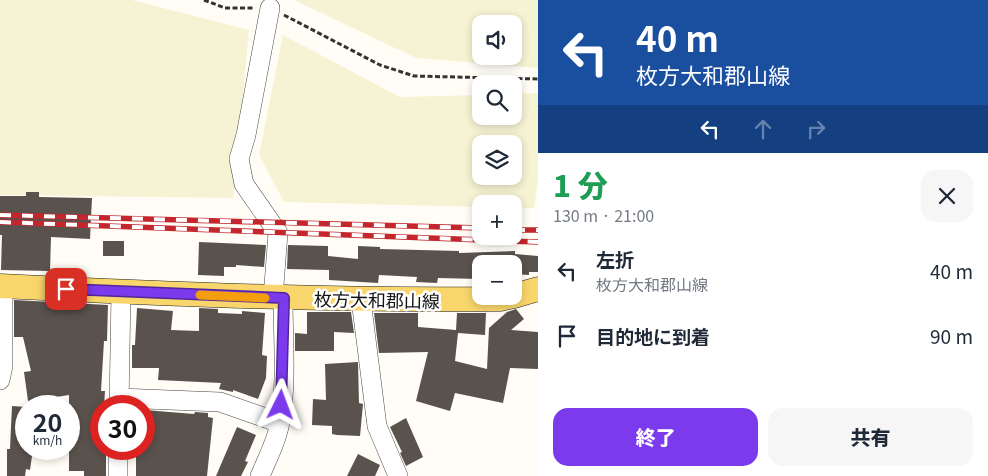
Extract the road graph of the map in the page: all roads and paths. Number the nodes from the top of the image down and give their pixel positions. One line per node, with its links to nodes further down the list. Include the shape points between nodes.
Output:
1 (204, 0): 2 (path, via 225,8)
2 (270, 8): 3 (path, via 380,65 414,76); 7 (street, via 239,159 244,184 278,233)
3 (538, 79)
4 (2, 286): 5 (main road, 枚方大和郡山線); 9 (street, via 3,366)
5 (121, 292): 7 (main road, 枚方大和郡山線); 10 (street)
6 (528, 293): 8 (main road, 枚方大和郡山線, via 500,299)
7 (278, 298): 8 (main road, 枚方大和郡山線); 12 (street, via 283,388)
8 (361, 300): 16 (street, via 377,426)
9 (0, 380)
10 (119, 395)
11 (155, 402): 12 (street, via 220,402)
12 (280, 422): 15 (street)
13 (118, 460): 14 (street)
14 (118, 476)
15 (260, 476)
16 (398, 476)

